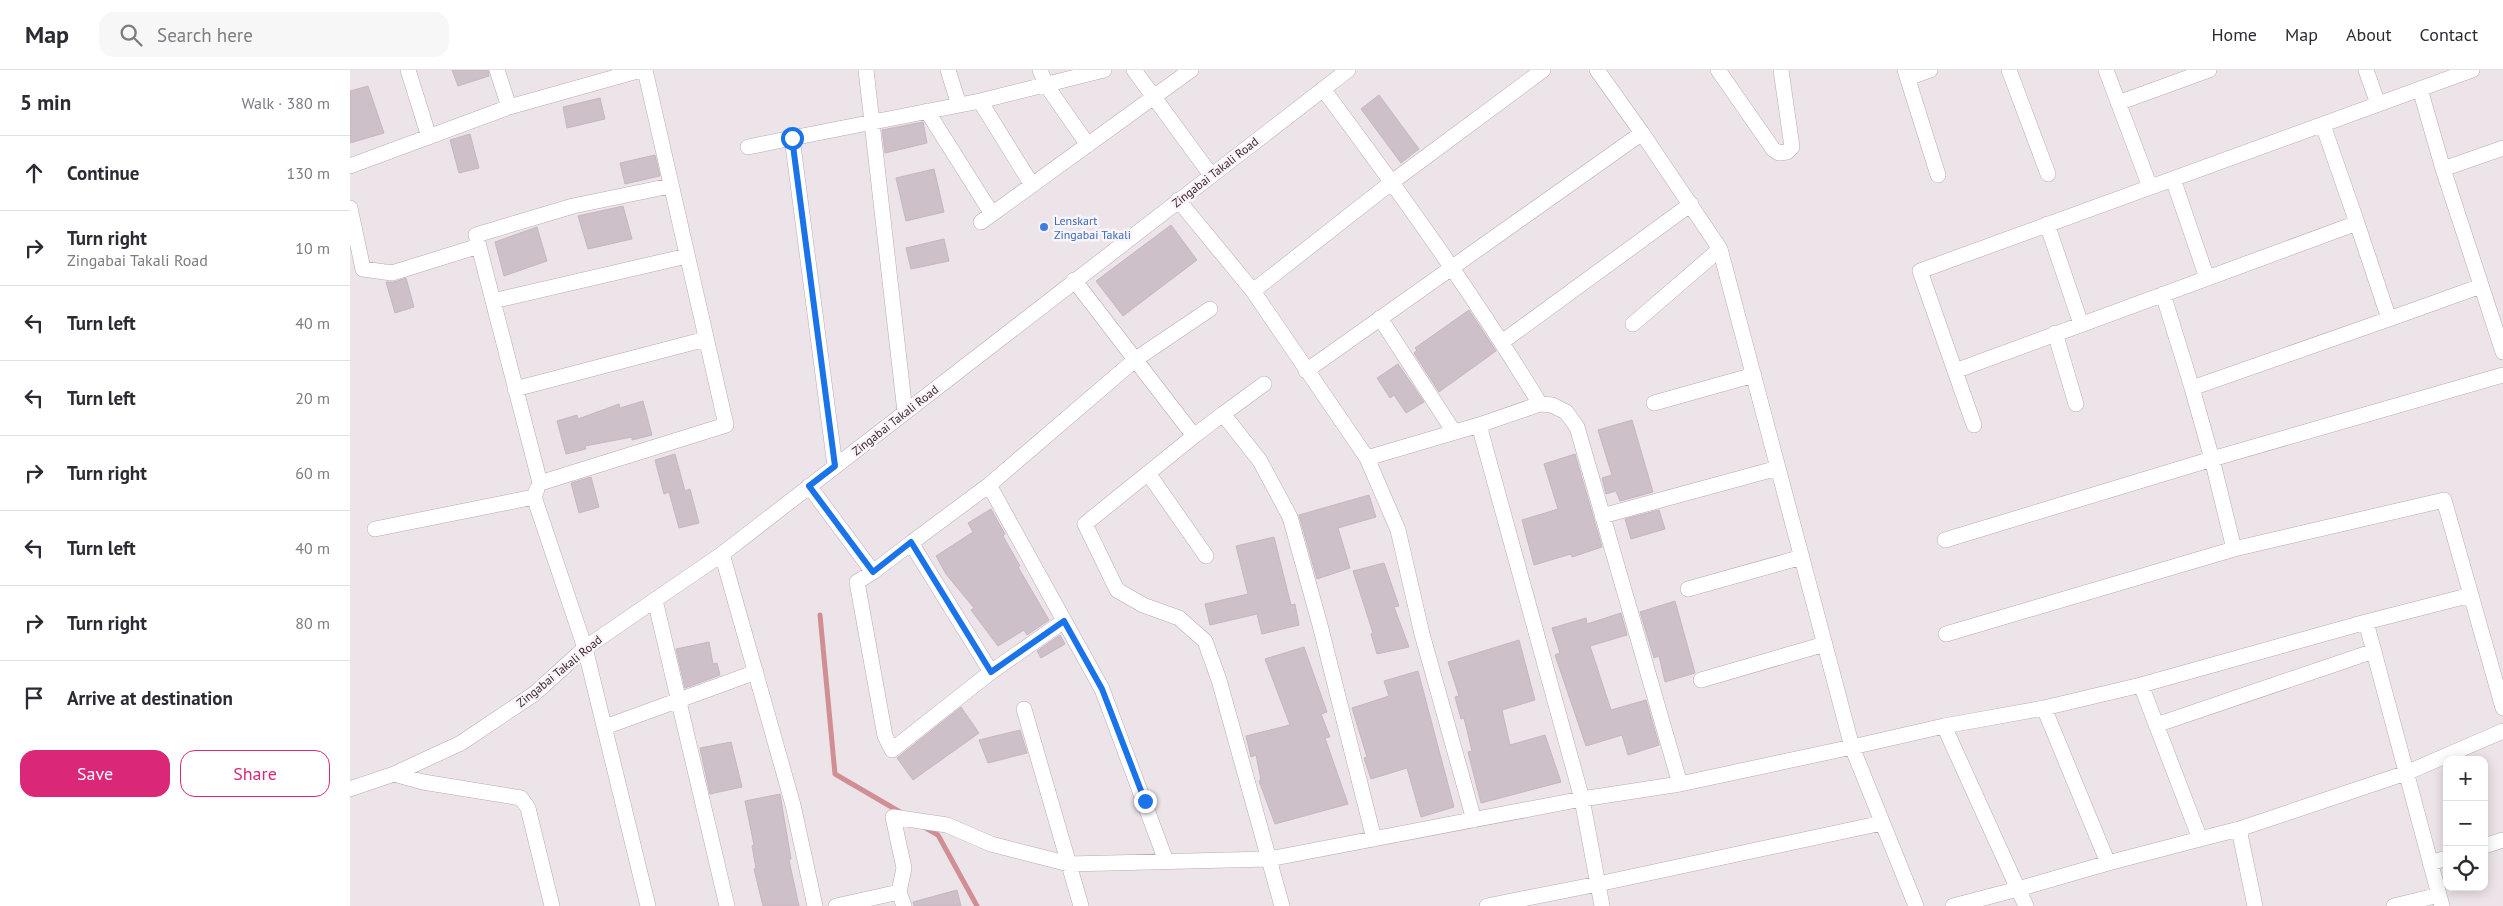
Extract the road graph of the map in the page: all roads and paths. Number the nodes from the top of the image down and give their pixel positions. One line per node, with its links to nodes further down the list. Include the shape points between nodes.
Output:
1 (408, 70): 37 (street)
2 (497, 70): 32 (street)
3 (641, 70): 23 (street)
4 (645, 70): 50 (street)
5 (866, 70): 34 (street)
6 (948, 70): 31 (street)
7 (1040, 70): 24 (street)
8 (1104, 70): 24 (street)
9 (1134, 70): 27 (street)
10 (1191, 70): 27 (street)
11 (1348, 70): 25 (street, Zingabai Takali Road)
12 (1543, 70): 48 (street)
13 (1597, 70): 36 (street)
14 (1718, 70): 15 (street, via 1773,148 1780,153 1792,147)
15 (1781, 70)
16 (1930, 70): 22 (street)
17 (2009, 70): 44 (street)
18 (2106, 70): 29 (street)
19 (2209, 70): 29 (street)
20 (2366, 70): 30 (street)
21 (2472, 70): 26 (street)
22 (1906, 74): 46 (street)
23 (608, 75): 32 (street)
24 (1046, 85): 28 (street); 39 (street)
25 (1323, 89): 45 (street, Zingabai Takali Road); 48 (street)
26 (2420, 89): 30 (street); 43 (street)
27 (1154, 97): 39 (street); 45 (street)
28 (980, 101): 31 (street); 49 (street)
29 (2118, 103): 51 (street)
30 (2378, 104): 35 (street)
31 (959, 105): 33 (street)
32 (509, 108): 37 (street)
33 (927, 112): 34 (street); 49 (street, via 986,218)
34 (874, 120): 38 (street); 87 (street)
35 (2324, 125): 47 (street); 55 (street)
36 (1642, 134): 53 (street); 60 (street)
37 (429, 137): 42 (street)
38 (792, 138): 40 (street); 95 (street)
39 (1088, 145): 49 (street)
40 (748, 147)
41 (2503, 148): 43 (street)
42 (350, 166)
43 (2443, 169): 63 (street)
44 (2048, 174)
45 (1211, 175): 52 (street, Zingabai Takali Road)
46 (1938, 175)
47 (2173, 179): 51 (street); 61 (street)
48 (1392, 182): 60 (street); 64 (street)
49 (1032, 185)
50 (670, 186): 57 (street, via 573,206 476,235); 59 (street)
51 (2150, 187): 56 (street)
52 (1178, 200): 62 (street, Zingabai Takali Road); 64 (street)
53 (1691, 204): 58 (street); 74 (street)
54 (350, 208): 57 (street, via 363,269 392,273)
55 (2357, 222): 61 (street); 69 (street)
56 (2047, 224): 71 (street); 78 (street, via 1920,271)
57 (479, 246): 66 (street)
58 (1720, 249): 70 (street); 79 (street)
59 (688, 256): 66 (street); 73 (street)
60 (1451, 266): 68 (street); 74 (street)
61 (2207, 278): 65 (street)
62 (1074, 280): 76 (street); 87 (street, Zingabai Takali Road)
63 (2481, 286): 69 (street); 75 (street)
64 (1253, 290): 77 (street)
65 (2163, 294): 71 (street); 82 (street)
66 (493, 301): 83 (street)
67 (1210, 308): 76 (street)
68 (1380, 318): 77 (street); 91 (street)
69 (2389, 319): 82 (street)
70 (1633, 324)
71 (2081, 324): 72 (street)
72 (2055, 333): 78 (street); 86 (street)
73 (706, 339): 83 (street); 100 (street, via 726,425)
74 (1502, 342): 84 (street)
75 (2503, 352)
76 (1136, 359): 92 (street); 98 (street)
77 (1306, 371): 93 (street)
78 (1955, 371): 90 (street)
79 (1754, 375): 85 (street); 96 (street)
80 (2503, 375): 94 (street)
81 (1264, 384): 88 (street)
82 (2192, 388): 94 (street)
83 (515, 389): 100 (street)
84 (1540, 404): 89 (street); 101 (street, via 1552,405 1566,412 1577,427)
85 (1654, 404)
86 (2076, 404)
87 (905, 412): 95 (street, Zingabai Takali Road)
88 (1223, 414): 92 (street); 140 (street, via 1260,462 1290,517)
89 (1478, 425): 91 (street); 136 (street)
90 (1974, 425)
91 (1454, 432): 93 (street)
92 (1194, 436): 97 (street)
93 (1367, 458): 137 (street, via 1398,530 1422,634)
94 (2212, 459): 103 (street); 105 (street)
95 (835, 466): 99 (street, Zingabai Takali Road)
96 (1778, 468): 101 (street); 108 (street)
97 (1148, 473): 107 (street); 144 (street, via 1086,524 1117,590 1143,605 1179,618 1205,641)
98 (989, 485): 104 (street); 113 (street)
99 (809, 486): 106 (street, Zingabai Takali Road); 109 (street)
100 (537, 490): 102 (street); 117 (street)
101 (1602, 516): 134 (street)
102 (375, 529)
103 (1945, 540)
104 (911, 542): 109 (street); 120 (street)
105 (2234, 549): 111 (street, via 2444,500); 115 (street)
106 (722, 554): 112 (street, Zingabai Takali Road); 119 (street)
107 (1206, 556)
108 (1802, 557): 110 (street); 116 (street)
109 (873, 572): 120 (street, via 857,582 885,736 892,750)
110 (1688, 589)
111 (2471, 595): 114 (street); 125 (street)
112 (655, 600): 117 (street, Zingabai Takali Road); 123 (street)
113 (1064, 621): 120 (street); 146 (street, via 1102,689)
114 (2366, 622): 118 (street); 122 (street)
115 (1946, 634)
116 (1825, 644): 121 (street); 131 (street)
117 (585, 648): 129 (street); 133 (street, Zingabai Takali Road, via 534,694 469,738)
118 (2374, 651): 127 (street); 132 (street)
119 (756, 672): 123 (street); 157 (street, via 793,805)
120 (991, 672)
121 (1701, 680)
122 (2141, 685): 124 (street); 127 (street)
123 (679, 698): 129 (street); 156 (street)
124 (2044, 708): 128 (street); 147 (street)
125 (2503, 708)
126 (1024, 709): 149 (street)
127 (2156, 725): 141 (street)
128 (1944, 726): 131 (street); 151 (street)
129 (604, 727): 155 (street)
130 (2503, 731): 132 (street)
131 (1852, 747): 134 (street); 138 (street)
132 (2406, 773): 139 (street); 148 (street)
133 (394, 774): 135 (street, Zingabai Takali Road); 154 (street, via 521,798 528,808)
134 (1680, 784): 136 (street)
135 (350, 789)
136 (1582, 799): 137 (street); 150 (street)
137 (1474, 820): 140 (street)
138 (1882, 822): 150 (street); 163 (street)
139 (2239, 829): 141 (street); 166 (street)
140 (1374, 838): 144 (street)
141 (2200, 839): 147 (street)
142 (2503, 840): 143 (street)
143 (2488, 845)
144 (1269, 859): 146 (street); 160 (street)
145 (2443, 859): 148 (street)
146 (1166, 861): 149 (street)
147 (2108, 863): 151 (street)
148 (2430, 863): 153 (street)
149 (1069, 864): 152 (street, via 990,844 947,824 893,817 904,868); 159 (street)
150 (1598, 884): 161 (street); 162 (street)
151 (2018, 889): 164 (street); 165 (street)
152 (902, 899): 158 (street)
153 (2440, 900): 167 (street)
154 (552, 906)
155 (648, 906)
156 (727, 906)
157 (816, 906)
158 (836, 906)
159 (1081, 906)
160 (1282, 906)
161 (1486, 906)
162 (1602, 906)
163 (1916, 906)
164 (1953, 906)
165 (2026, 906)
166 (2255, 906)
167 (2394, 906)

